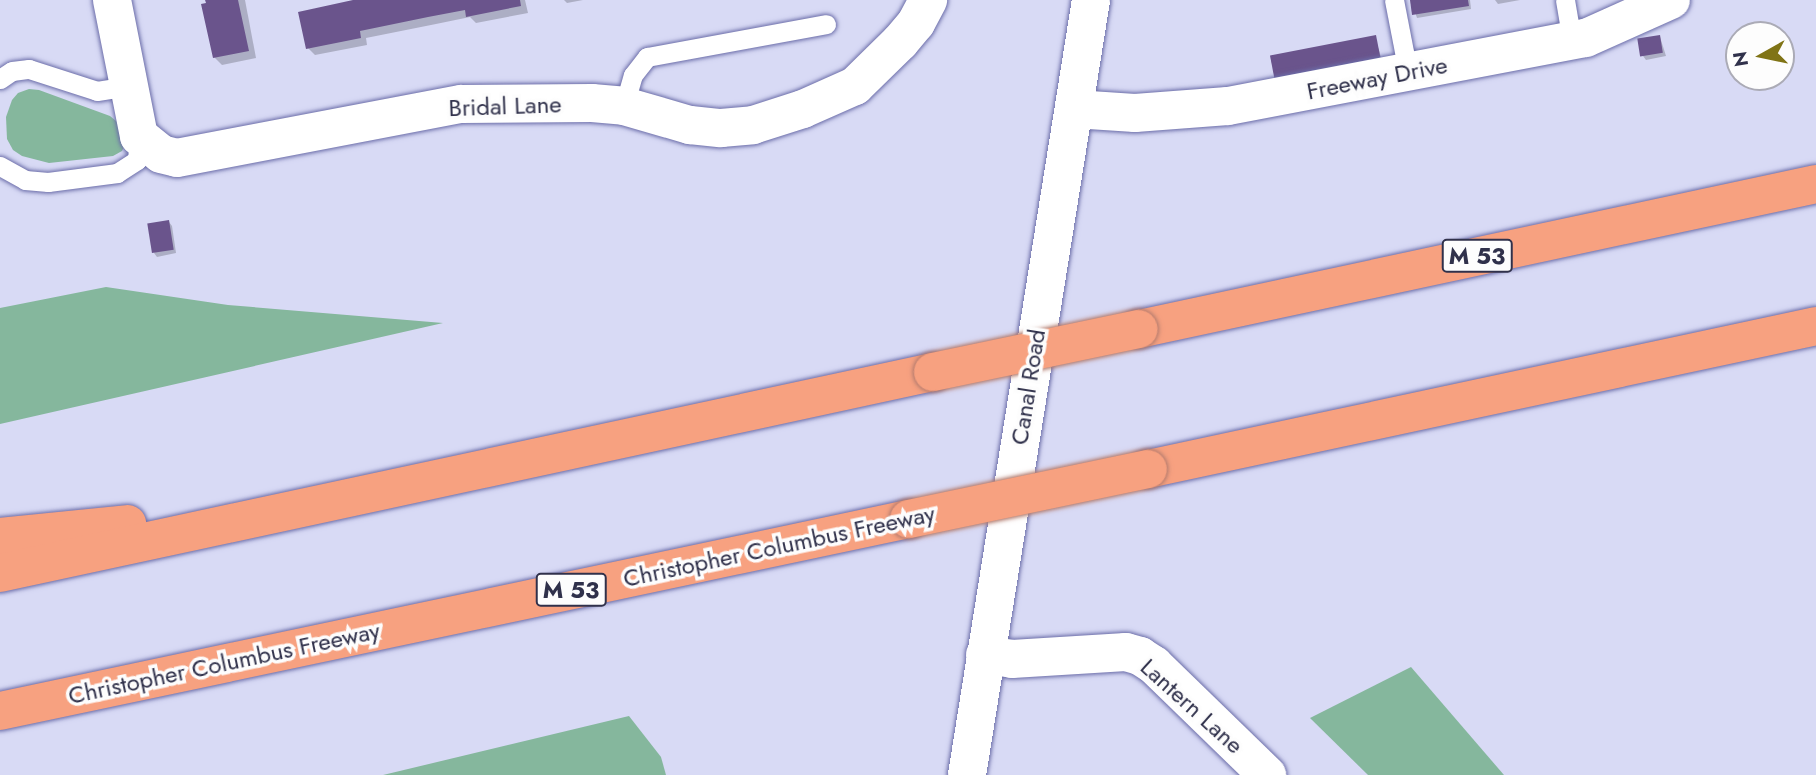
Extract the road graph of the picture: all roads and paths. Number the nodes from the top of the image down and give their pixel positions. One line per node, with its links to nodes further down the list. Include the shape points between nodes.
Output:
1 (112, 0): 11 (street)
2 (928, 0): 12 (street, Bridal Lane, via 916,23 855,86 803,109 753,125 721,128 690,125)
3 (1091, 0): 13 (street, Canal Road)
4 (1394, 0): 9 (lane)
5 (1565, 0): 8 (lane)
6 (1671, 0): 8 (street, Freeway Drive, via 1615,27)
7 (825, 24): 12 (lane, via 647,57 633,75)
8 (1572, 41): 9 (street, Freeway Drive)
9 (1408, 72): 13 (street, Freeway Drive, via 1228,106 1135,113)
10 (0, 79): 11 (lane, via 12,71 29,69 88,89)
11 (129, 86): 14 (street)
12 (624, 106): 15 (street, Bridal Lane, via 461,104)
13 (1074, 109): 23 (street, Canal Road)
14 (139, 136): 15 (street, via 162,154); 17 (lane, via 137,160)
15 (177, 158): 17 (lane)
16 (0, 166): 17 (lane, via 25,180 48,182)
17 (117, 173)
18 (1816, 184): 20 (highway, M 53, bridge)
19 (1816, 326): 24 (highway, Christopher Columbus Freeway / M 53, bridge)
20 (324, 503): 21 (highway); 22 (highway, M 53)
21 (0, 537)
22 (0, 573)
23 (985, 655): 27 (street, Canal Road); 28 (street, Lantern Lane, via 1036,659 1126,652 1140,656)
24 (233, 660): 25 (highway, Christopher Columbus Freeway / M 53); 26 (highway)
25 (0, 711)
26 (0, 722)
27 (967, 775)
28 (1267, 775)

